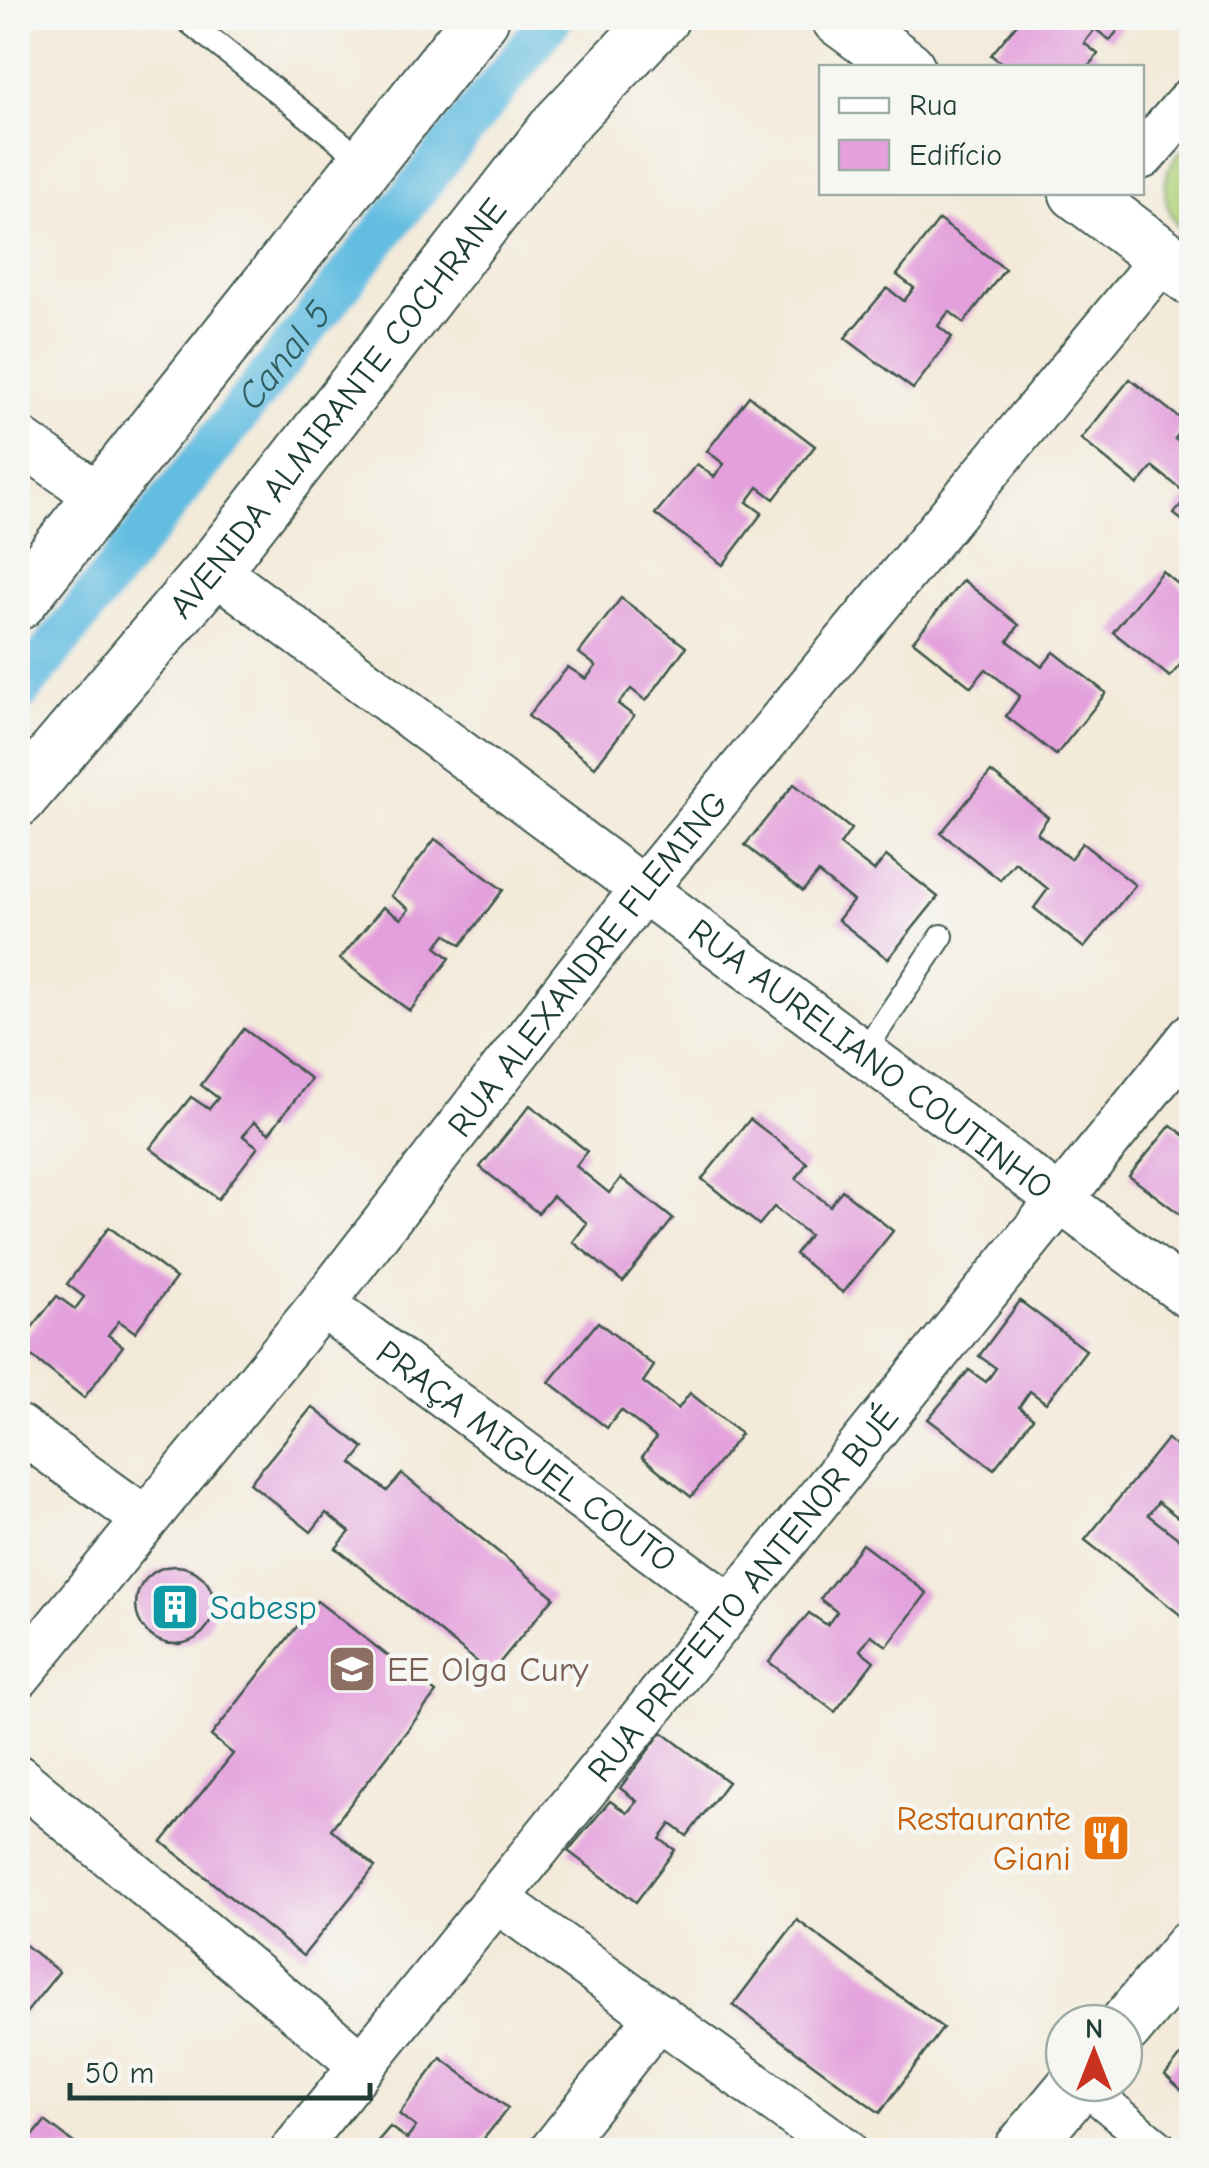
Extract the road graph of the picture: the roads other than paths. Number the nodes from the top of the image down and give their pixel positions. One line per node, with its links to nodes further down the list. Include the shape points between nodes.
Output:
1 (184, 18): 8 (lane)
2 (481, 18): 8 (main road)
3 (661, 18): 13 (main road, AVENIDA ALMIRANTE COCHRANE, via 559,124)
4 (839, 18): 5 (main road)
5 (903, 65)
6 (1192, 99): 7 (street)
7 (1144, 154)
8 (364, 161): 12 (main road)
9 (1097, 198): 10 (main road)
10 (1177, 268): 16 (street, RUA ALEXANDRE FLEMING)
11 (18, 439): 12 (street)
12 (102, 498): 14 (main road)
13 (213, 569): 15 (main road, AVENIDA ALMIRANTE COCHRANE); 16 (street, RUA AURELIANO COUTINHO)
14 (18, 602)
15 (18, 799)
16 (644, 888): 19 (street, RUA AURELIANO COUTINHO); 22 (street, RUA ALEXANDRE FLEMING)
17 (942, 936): 19 (lane)
18 (1192, 1036): 20 (street, RUA PREFEITO ANTENOR BUÉ)
19 (864, 1052): 20 (street, RUA AURELIANO COUTINHO)
20 (1060, 1200): 21 (street, RUA AURELIANO COUTINHO); 25 (street, RUA PREFEITO ANTENOR BUÉ)
21 (1192, 1298)
22 (322, 1304): 24 (street, RUA ALEXANDRE FLEMING); 25 (street, PRAÇA MIGUEL COUTO)
23 (18, 1428): 24 (street)
24 (144, 1519): 26 (street, RUA ALEXANDRE FLEMING)
25 (732, 1608): 28 (street, RUA PREFEITO ANTENOR BUÉ)
26 (18, 1676)
27 (18, 1778): 32 (street)
28 (498, 1901): 31 (street); 32 (street, RUA PREFEITO ANTENOR BUÉ)
29 (1192, 1947): 30 (main road)
30 (1144, 2004)
31 (658, 2016): 36 (street); 37 (street)
32 (362, 2065): 35 (street, RUA PREFEITO ANTENOR BUÉ)
33 (1063, 2103): 38 (main road)
34 (1104, 2103): 39 (street)
35 (294, 2150)
36 (553, 2150)
37 (844, 2150)
38 (1022, 2150)
39 (1161, 2150)

